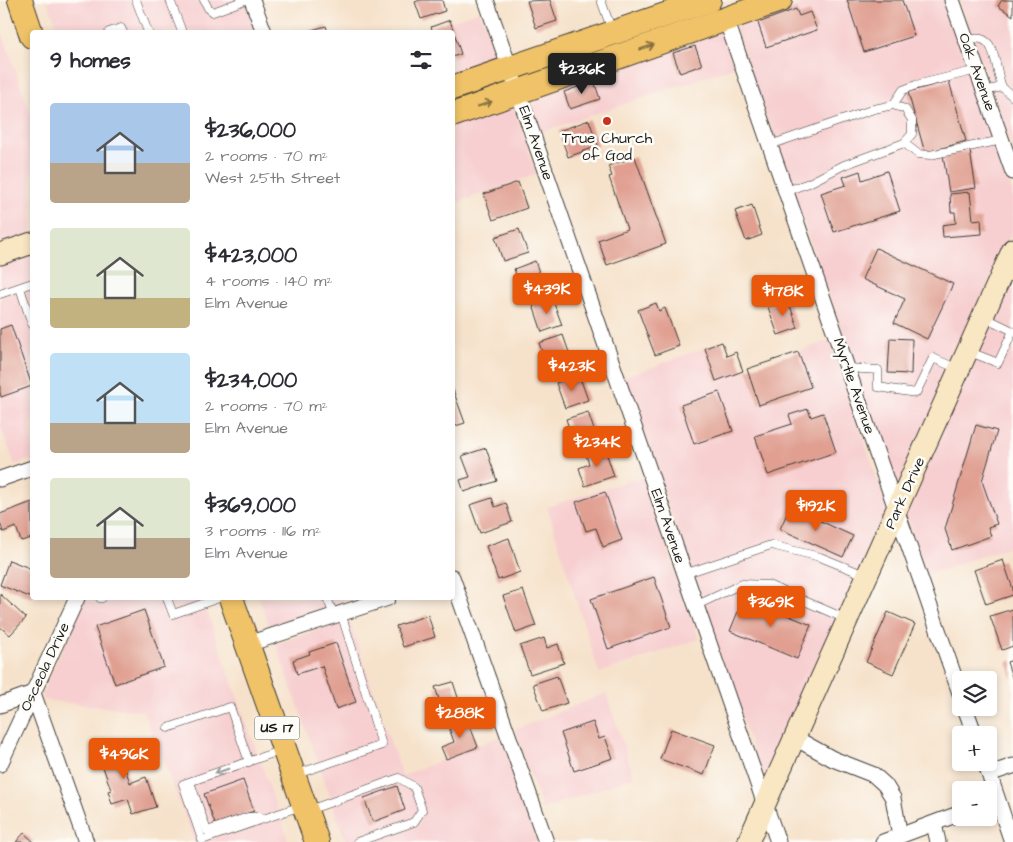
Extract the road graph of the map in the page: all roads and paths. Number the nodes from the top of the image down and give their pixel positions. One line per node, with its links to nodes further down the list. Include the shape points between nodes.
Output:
1 (20, 0): 14 (main road)
2 (136, 0): 15 (lane)
3 (170, 0): 16 (lane)
4 (204, 0): 5 (lane, via 213,12)
5 (246, 0)
6 (252, 0): 17 (street)
7 (486, 0): 20 (street, Elm Avenue)
8 (601, 0): 18 (lane)
9 (709, 0): 18 (main road)
10 (748, 0): 13 (main road, via 741,2)
11 (780, 0): 13 (main road)
12 (952, 0): 19 (street, Oak Avenue)
13 (726, 19): 25 (main road, one-way to 13); 31 (street, Myrtle Avenue)
14 (30, 30)
15 (147, 30)
16 (181, 30)
17 (263, 30)
18 (613, 33): 20 (main road)
19 (966, 41): 21 (street, Oak Avenue); 23 (lane, via 981,38 993,49)
20 (510, 68): 22 (main road); 25 (street, Elm Avenue)
21 (977, 70): 24 (street, Oak Avenue); 27 (lane, via 903,90)
22 (455, 87)
23 (1002, 87): 24 (lane); 26 (lane)
24 (984, 91): 29 (street, Oak Avenue)
25 (518, 92): 28 (main road, one-way to 25); 48 (street, Elm Avenue)
26 (1013, 97)
27 (892, 105): 30 (lane, via 905,109 912,120 912,134); 31 (lane)
28 (455, 114)
29 (1002, 140): 30 (lane, via 930,155 918,154); 32 (street, Oak Avenue)
30 (904, 143): 33 (lane)
31 (770, 145): 33 (street, Myrtle Avenue)
32 (1013, 172)
33 (786, 191): 44 (street, Myrtle Avenue)
34 (30, 244): 36 (street)
35 (1013, 249): 41 (street, Park Drive)
36 (0, 254)
37 (30, 285): 38 (lane)
38 (20, 288): 39 (lane); 40 (lane)
39 (0, 294)
40 (30, 306)
41 (983, 317): 42 (lane); 43 (street, Park Drive)
42 (1013, 331): 43 (lane, via 998,363)
43 (964, 360): 44 (lane, via 933,358 916,393 878,387 878,370); 47 (street, Park Drive)
44 (848, 368): 47 (street, Myrtle Avenue)
45 (30, 469): 46 (street)
46 (0, 479)
47 (897, 512): 49 (street, Park Drive); 61 (street, Myrtle Avenue)
48 (684, 574): 49 (lane, via 771,545 820,557); 57 (street, Elm Avenue)
49 (868, 576): 59 (street, Park Drive)
50 (455, 584): 81 (street)
51 (76, 600): 62 (street, Osceola Drive)
52 (168, 600): 53 (lane, via 173,614)
53 (213, 600)
54 (232, 600): 60 (main road, US 17)
55 (328, 600): 58 (lane)
56 (382, 600): 58 (street)
57 (696, 606): 59 (lane, via 742,584 768,585); 73 (street, Elm Avenue)
58 (338, 614): 60 (street); 72 (lane, via 382,745)
59 (848, 620): 65 (street, Park Drive)
60 (248, 644): 66 (main road, US 17)
61 (952, 671)
62 (33, 693): 63 (street); 68 (street, Osceola Drive); 78 (street)
63 (0, 705)
64 (168, 728): 67 (lane, via 230,707)
65 (796, 738): 73 (street, Park Drive); 77 (street, via 832,760 874,775 885,785 893,798)
66 (284, 750): 67 (lane); 72 (main road, US 17)
67 (249, 762): 74 (lane, one-way to 74, via 183,784 202,840)
68 (0, 764)
69 (1013, 766): 70 (street)
70 (997, 767)
71 (988, 771): 86 (street)
72 (293, 775): 74 (main road, US 17)
73 (765, 806): 82 (street, Park Drive); 83 (street, Elm Avenue)
74 (304, 808): 79 (main road, US 17); 80 (lane, via 399,778 414,787 422,810 414,822)
75 (952, 817): 76 (street)
76 (934, 824): 77 (street); 85 (street)
77 (900, 836): 84 (street)
78 (86, 842)
79 (317, 842)
80 (357, 842)
81 (546, 842)
82 (748, 842)
83 (778, 842)
84 (883, 842)
85 (938, 842)
86 (1012, 842)

